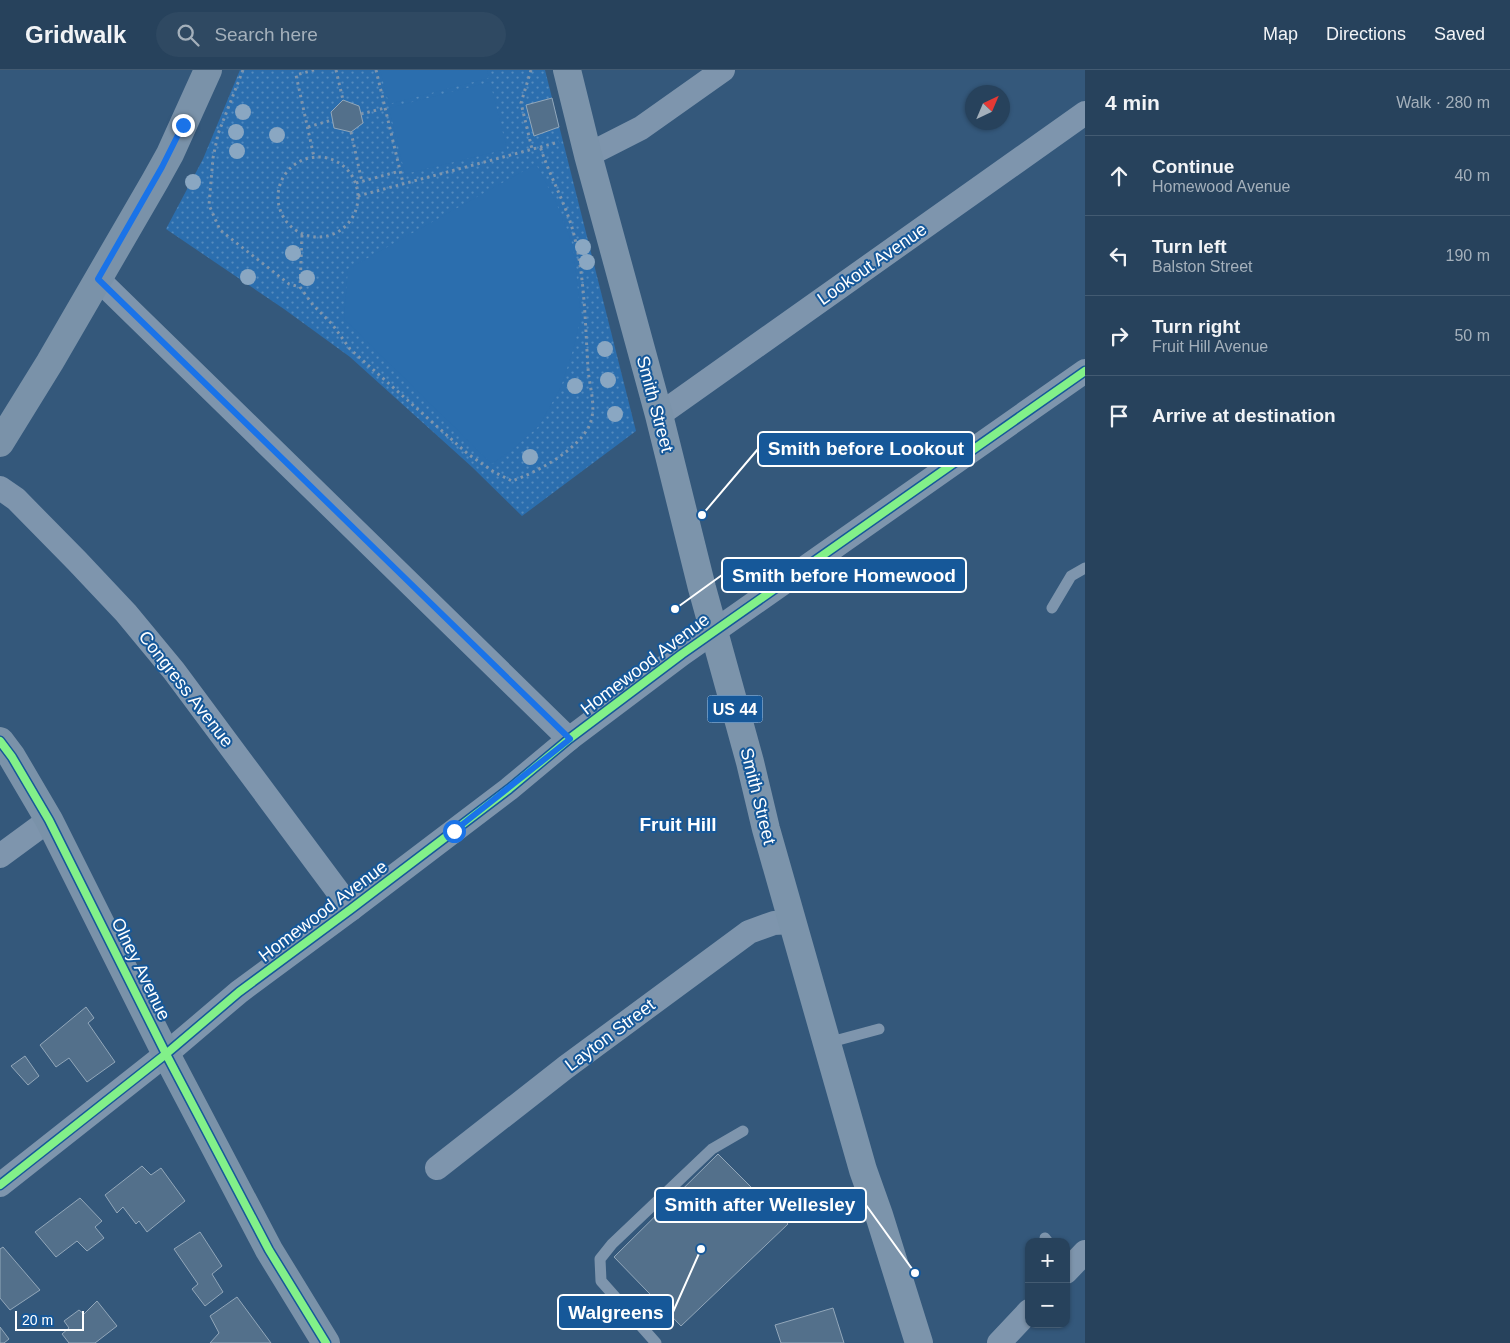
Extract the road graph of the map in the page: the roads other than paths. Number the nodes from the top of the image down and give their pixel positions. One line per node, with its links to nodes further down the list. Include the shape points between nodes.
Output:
1 (208, 70): 6 (street, via 170,154)
2 (567, 70): 5 (main road, Smith Street / US 44)
3 (723, 70): 5 (street, via 641,128)
4 (1085, 112): 8 (street, Lookout Avenue)
5 (578, 147): 8 (main road, Smith Street / US 44)
6 (98, 279): 9 (street); 14 (street)
7 (1085, 371): 13 (street, Homewood Avenue)
8 (659, 415): 13 (main road, Smith Street / US 44)
9 (0, 443)
10 (0, 488): 18 (street, Congress Avenue, via 16,499 108,594 174,670)
11 (1085, 568): 12 (lane, via 1072,576)
12 (1052, 608)
13 (714, 630): 14 (street, Homewood Avenue); 19 (main road, Smith Street / US 44)
14 (570, 739): 18 (street, Homewood Avenue)
15 (0, 741): 16 (street, Olney Avenue)
16 (49, 820): 17 (street); 22 (street, Olney Avenue)
17 (0, 856)
18 (352, 909): 22 (street, Homewood Avenue, via 239,992)
19 (792, 922): 21 (main road, Smith Street / US 44); 24 (street, Layton Street, via 749,932)
20 (878, 1029): 21 (lane)
21 (827, 1044): 29 (main road, Smith Street / US 44, via 863,1170)
22 (166, 1054): 25 (street, Homewood Avenue); 27 (street, Olney Avenue, via 269,1250)
23 (743, 1131): 28 (lane, via 712,1149 600,1259 601,1281)
24 (437, 1168)
25 (0, 1185)
26 (1025, 1315): 30 (street)
27 (326, 1343)
28 (656, 1343)
29 (920, 1343)
30 (999, 1343)

